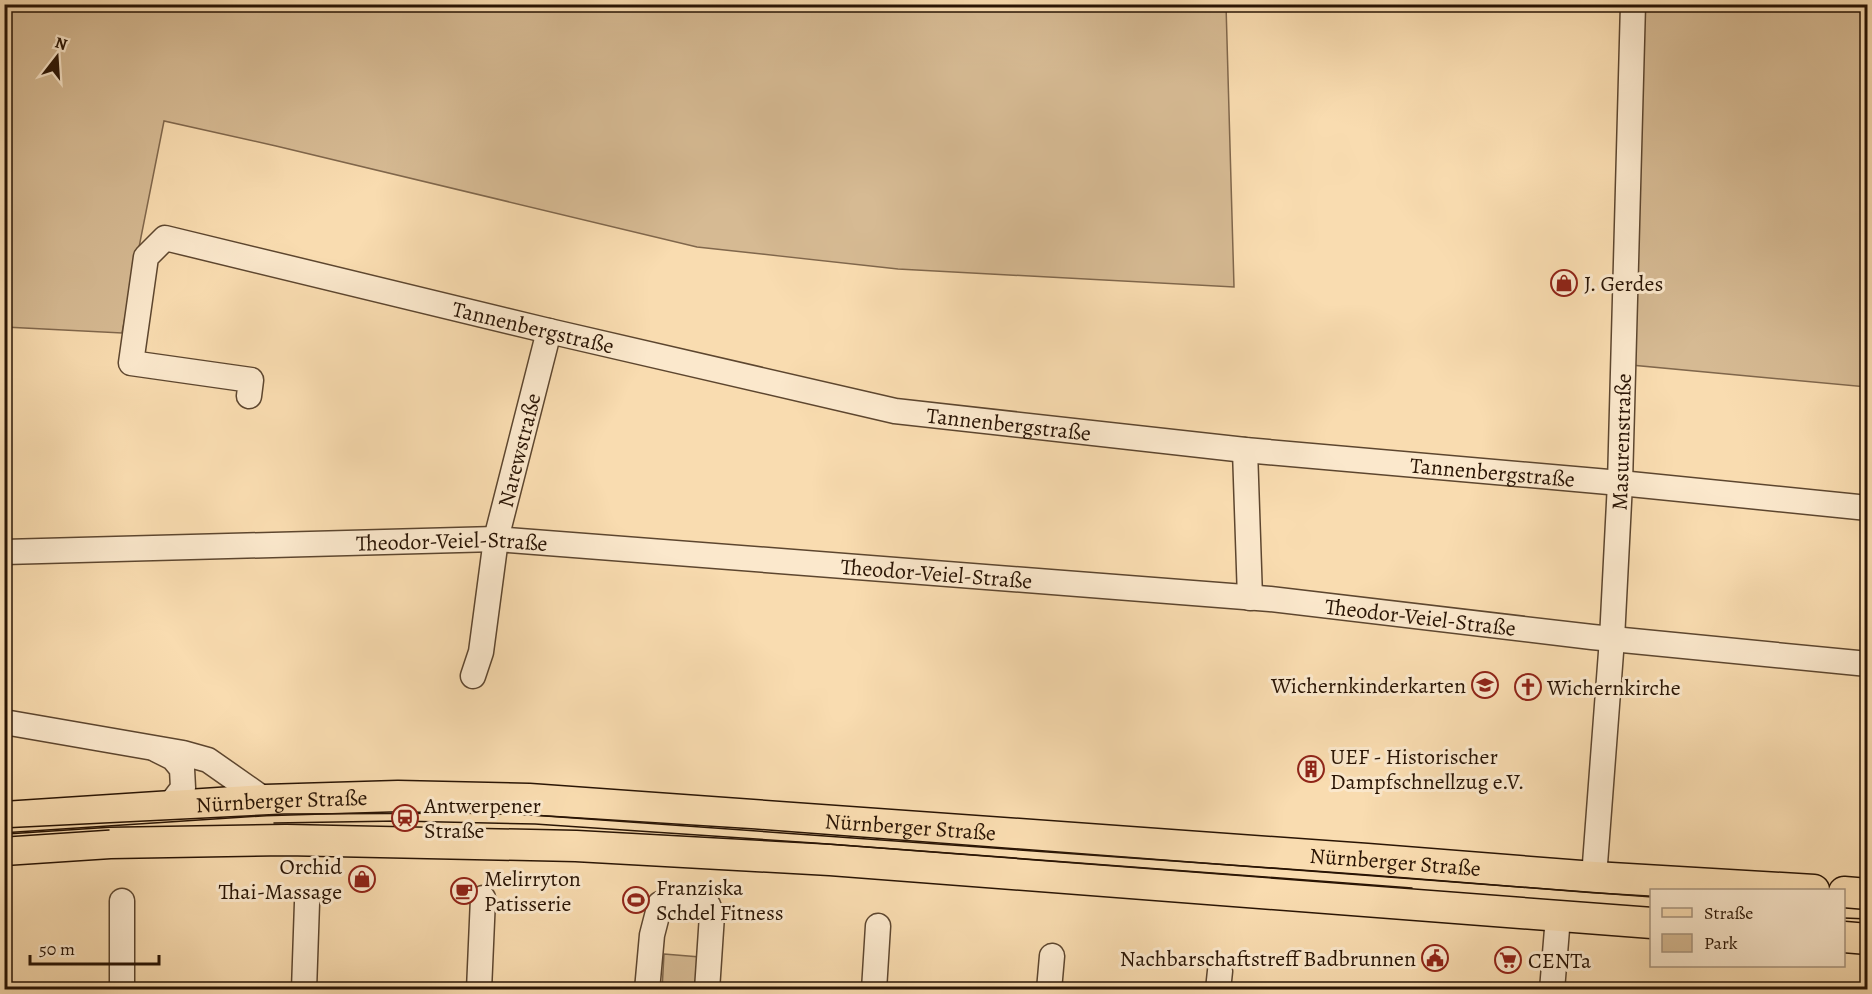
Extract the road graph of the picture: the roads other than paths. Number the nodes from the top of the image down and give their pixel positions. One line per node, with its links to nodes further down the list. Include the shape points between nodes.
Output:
1 (1633, 4): 5 (street, Masurenstraße)
2 (549, 331): 3 (street, Tannenbergstraße, via 165,238 146,257 131,363 251,380); 4 (street, Tannenbergstraße, via 895,411); 7 (street, Narewstraße)
3 (249, 396)
4 (1245, 450): 5 (street, Tannenbergstraße); 9 (street)
5 (1620, 483): 6 (street, Tannenbergstraße); 10 (street, Masurenstraße)
6 (1868, 508)
7 (496, 539): 8 (street, Theodor-Veiel-Straße); 9 (street, Theodor-Veiel-Straße); 12 (street, Narewstraße, via 481,652)
8 (4, 552)
9 (1250, 598): 10 (street, Theodor-Veiel-Straße)
10 (1612, 639): 11 (street, Theodor-Veiel-Straße); 19 (street, Masurenstraße)
11 (1868, 664)
12 (473, 676)
13 (4, 722): 14 (street)
14 (155, 749): 15 (street, via 208,760); 16 (street, via 173,758 182,769 183,788)
15 (265, 800): 16 (main road, Nürnberger Straße); 19 (main road, Nürnberger Straße, via 398,796 529,799)
16 (170, 805): 17 (main road, Nürnberger Straße)
17 (4, 817)
18 (4, 850): 26 (main road, Nürnberger Straße, via 110,843 286,840 576,846 830,860)
19 (1594, 877): 20 (main road, Nürnberger Straße)
20 (1783, 889)
21 (1845, 892): 22 (main road)
22 (1868, 894)
23 (483, 898): 34 (street)
24 (122, 901): 32 (street)
25 (307, 903): 33 (street)
26 (1558, 917): 27 (main road, Nürnberger Straße); 39 (street)
27 (1650, 923)
28 (878, 926): 37 (street)
29 (1845, 937): 30 (main road)
30 (1868, 939)
31 (1052, 956): 38 (street)
32 (122, 990)
33 (304, 990)
34 (478, 990)
35 (647, 990): 36 (street, via 652,935 660,904 680,897 708,905 712,915)
36 (707, 990)
37 (874, 990)
38 (1049, 990)
39 (1552, 990)

